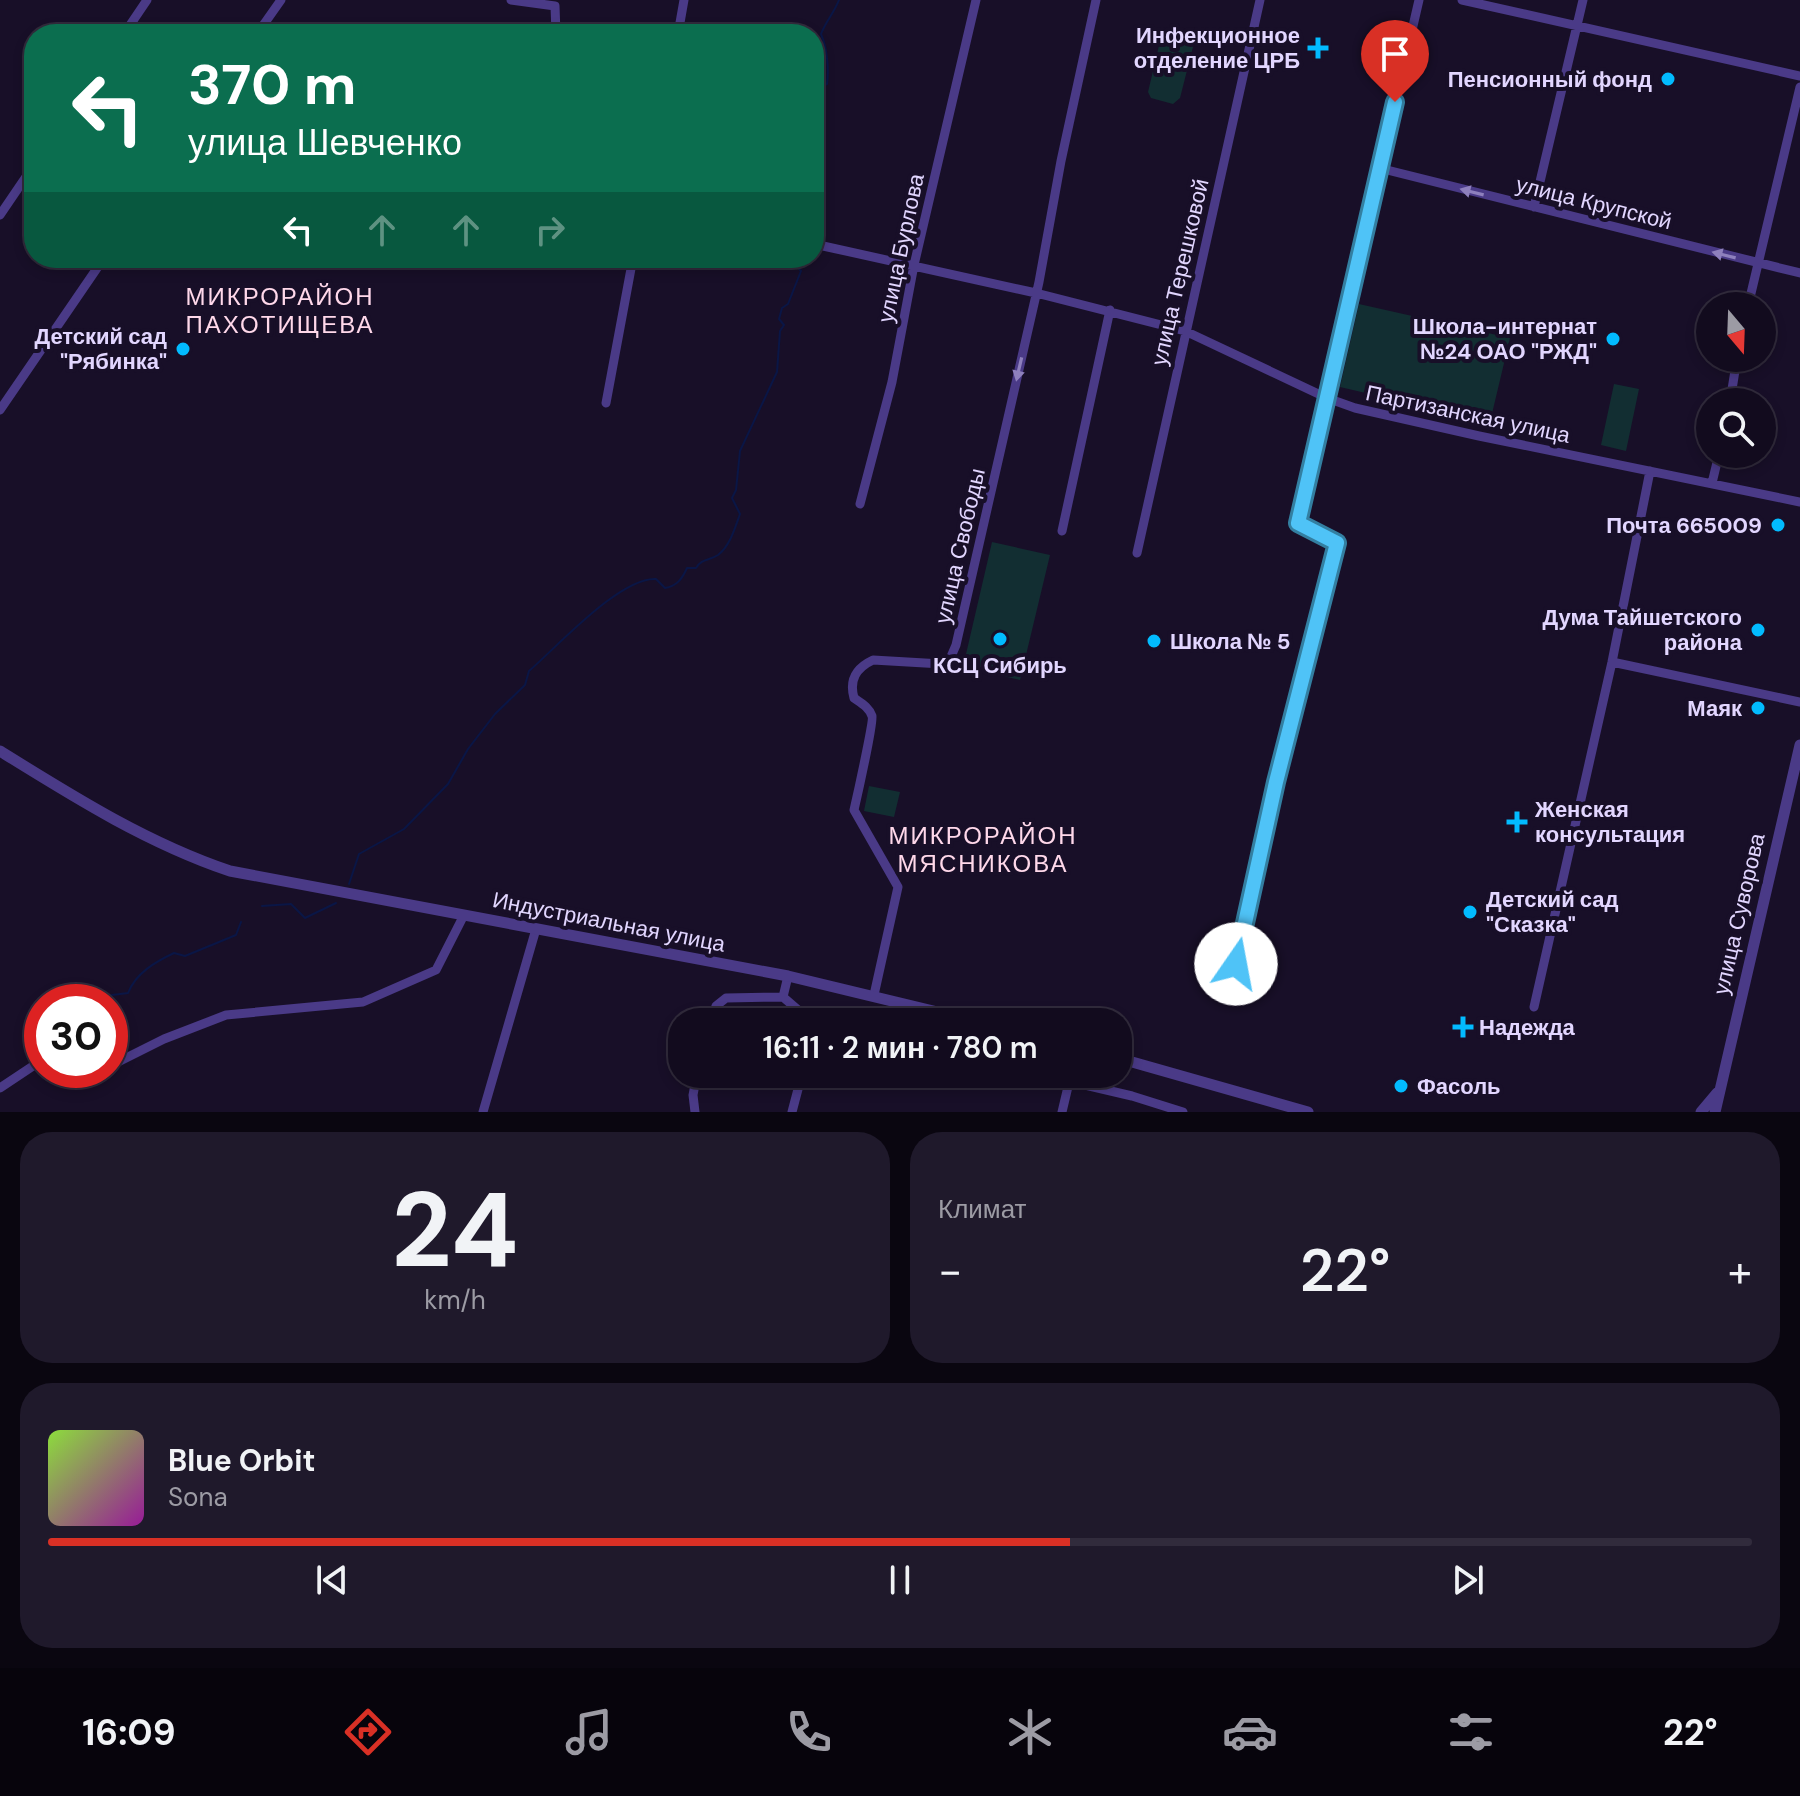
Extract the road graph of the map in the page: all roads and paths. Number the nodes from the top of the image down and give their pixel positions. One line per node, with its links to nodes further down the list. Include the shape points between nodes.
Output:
1 (147, 0): 11 (street)
2 (281, 0): 12 (street)
3 (511, 0): 13 (street, via 555,6)
4 (684, 0): 14 (street)
5 (976, 0): 24 (street, улица Бурлова)
6 (1096, 0): 29 (street, улица Свободы)
7 (1260, 0): 31 (street, улица Терешковой)
8 (1419, 0): 18 (street)
9 (1462, 0): 15 (street)
10 (1583, 0): 15 (street)
11 (131, 24)
12 (264, 24)
13 (556, 24)
14 (680, 24)
15 (1577, 27): 16 (street); 20 (street)
16 (1800, 76)
17 (1800, 87): 23 (street)
18 (1379, 168): 20 (street, улица Крупской, one-way to 18); 32 (street)
19 (24, 180): 21 (street)
20 (1534, 207): 23 (street, улица Крупской, one-way to 20)
21 (0, 215)
22 (824, 246): 24 (street, Партизанская улица)
23 (1758, 263): 27 (street, улица Крупской); 28 (street)
24 (914, 265): 29 (street, Партизанская улица); 39 (street, улица Бурлова, via 892,382)
25 (97, 268): 34 (street)
26 (631, 268): 33 (street)
27 (1800, 273)
28 (1751, 292)
29 (1036, 293): 30 (street, Партизанская улица); 50 (street, улица Свободы, one-way to 50, via 950,659 942,664 873,660 854,674 854,698 869,709 873,723 854,810 898,887)
30 (1110, 310): 31 (street, Партизанская улица); 40 (street)
31 (1185, 331): 32 (street, Партизанская улица); 41 (street, улица Терешковой)
32 (1327, 398): 36 (street, Партизанская улица); 49 (street, via 1298,523 1337,543)
33 (606, 403)
34 (0, 410)
35 (1716, 468): 37 (street)
36 (1650, 471): 37 (street, Партизанская улица); 42 (street)
37 (1712, 483): 38 (street, Партизанская улица)
38 (1800, 502)
39 (860, 504)
40 (1062, 531)
41 (1137, 553)
42 (1612, 662): 43 (street); 52 (street)
43 (1800, 702)
44 (1800, 745): 64 (street, улица Суворова)
45 (0, 751): 46 (street, Индустриальная улица, via 81,801 191,858 230,871)
46 (464, 915): 47 (street, Индустриальная улица); 56 (street, via 436,970 363,1002 226,1015)
47 (536, 929): 48 (street, Индустриальная улица); 65 (street)
48 (788, 976): 50 (street, Индустриальная улица); 51 (street)
49 (1225, 992)
50 (874, 995): 55 (street, Индустриальная улица)
51 (783, 997): 53 (street, via 726,998); 54 (street)
52 (1534, 1007)
53 (715, 1008)
54 (797, 1008)
55 (925, 1008)
56 (128, 1058)
57 (1132, 1062): 70 (street)
58 (24, 1072): 59 (street)
59 (0, 1088)
60 (694, 1088): 66 (street)
61 (798, 1088): 67 (street)
62 (1068, 1088): 68 (street)
63 (1104, 1088): 69 (street)
64 (1718, 1093): 71 (street); 72 (street, улица Суворова)
65 (483, 1112)
66 (695, 1112)
67 (792, 1112)
68 (1062, 1112)
69 (1183, 1112)
70 (1308, 1112)
71 (1701, 1112)
72 (1715, 1112)

